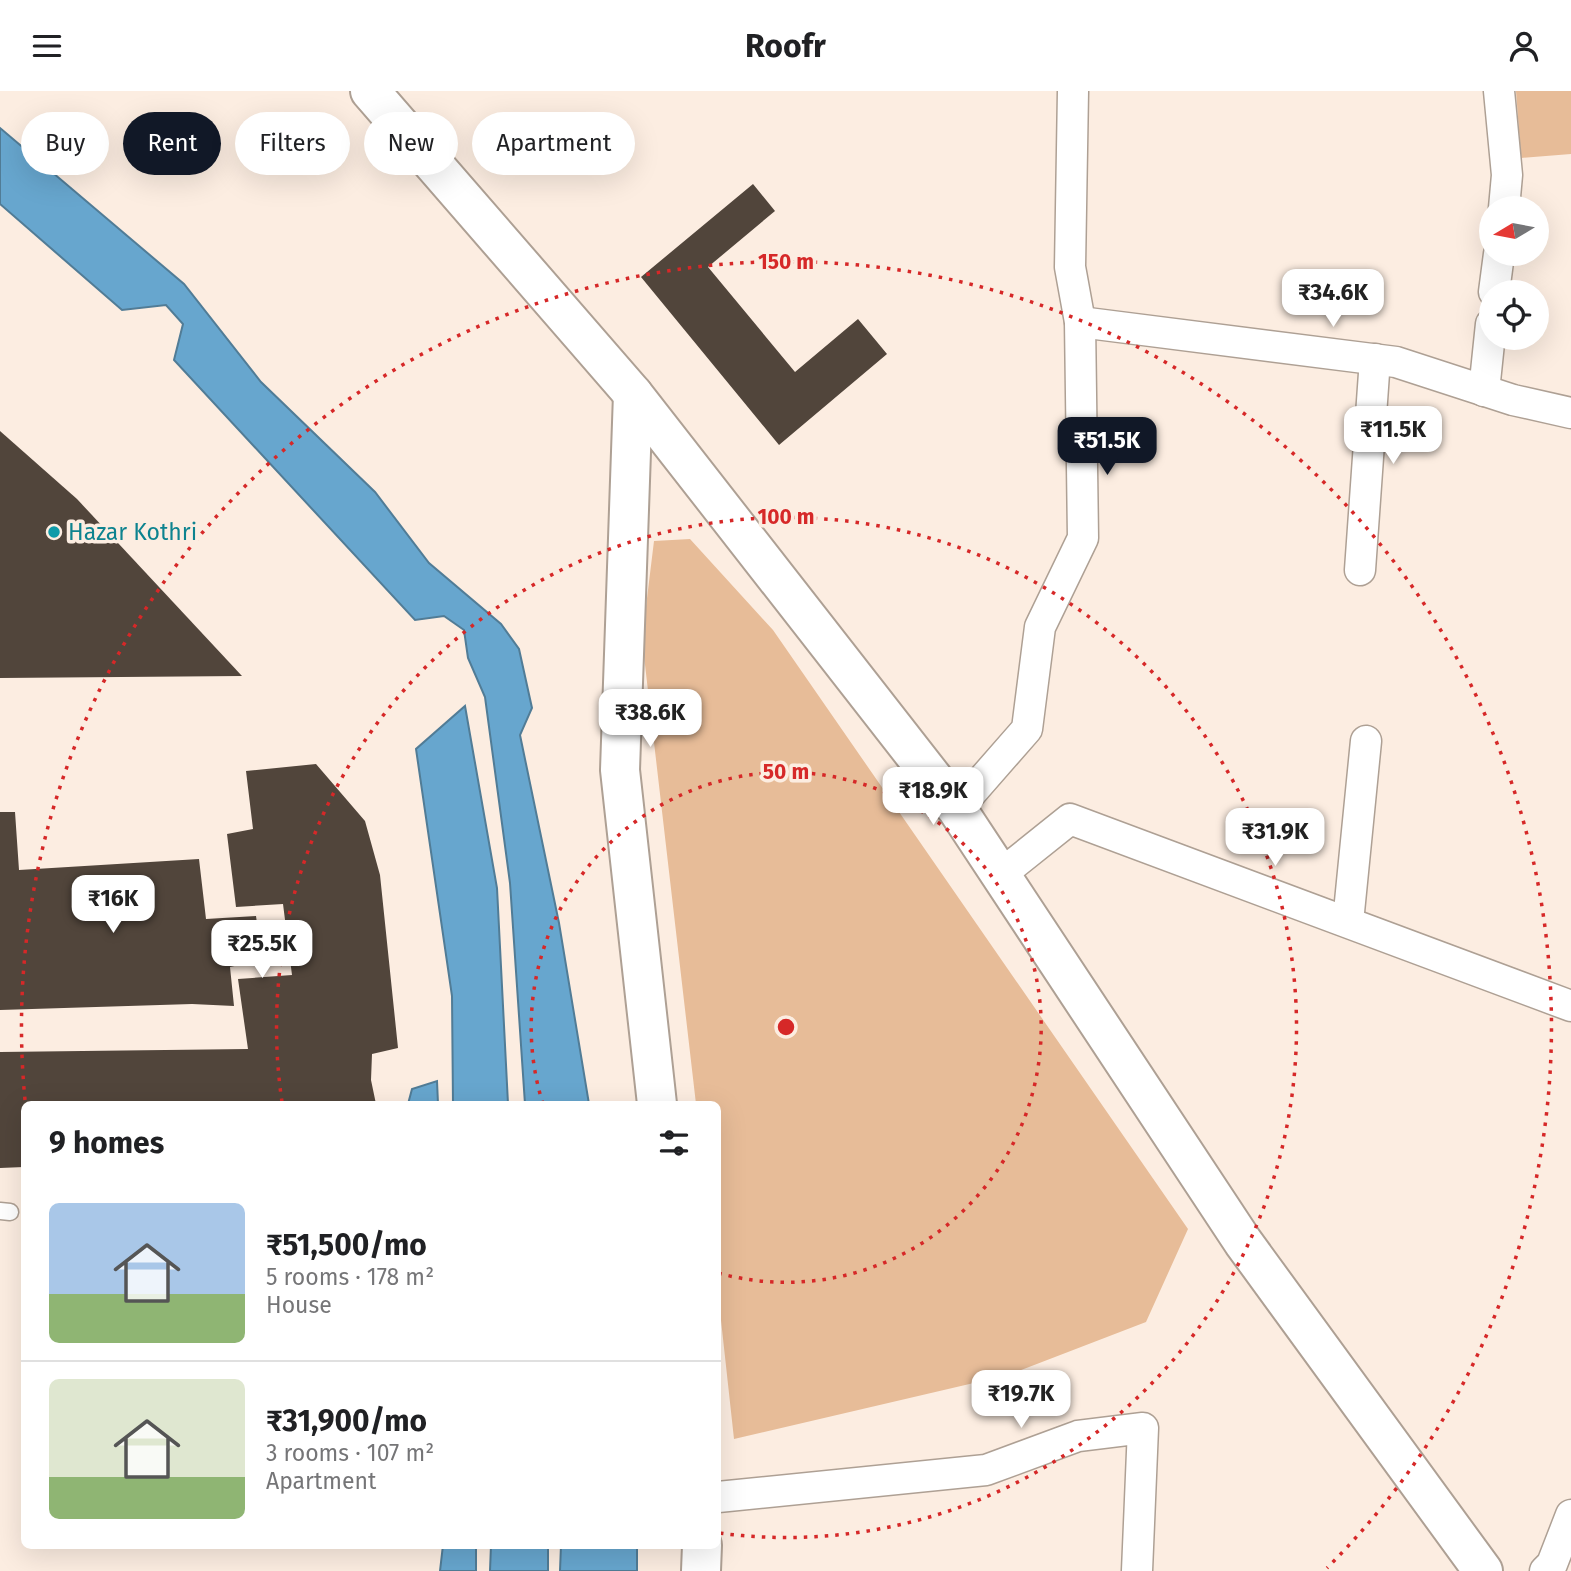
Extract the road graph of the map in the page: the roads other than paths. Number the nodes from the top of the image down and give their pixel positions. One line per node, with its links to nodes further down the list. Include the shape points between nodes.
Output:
1 (370, 91): 9 (street)
2 (1073, 91): 5 (street, via 1070,267)
3 (1499, 91): 4 (street)
4 (1505, 196)
5 (1080, 322): 7 (street); 13 (street, via 1083,538 1040,627 1027,729)
6 (1488, 350): 8 (street)
7 (1375, 359): 8 (street); 11 (street)
8 (1484, 391): 10 (street)
9 (633, 394): 13 (street); 17 (street, via 620,770)
10 (1571, 413)
11 (1360, 570)
12 (1366, 741): 15 (street)
13 (957, 809): 14 (street)
14 (1000, 875): 15 (street, via 1070,819); 23 (street, via 1244,1242)
15 (1348, 922): 16 (street)
16 (1571, 1006)
17 (657, 1101)
18 (721, 1497): 22 (street, via 986,1470 1078,1436 1143,1427)
19 (1571, 1515): 24 (street)
20 (702, 1549): 21 (street)
21 (701, 1571)
22 (1137, 1571)
23 (1483, 1571)
24 (1545, 1571)

